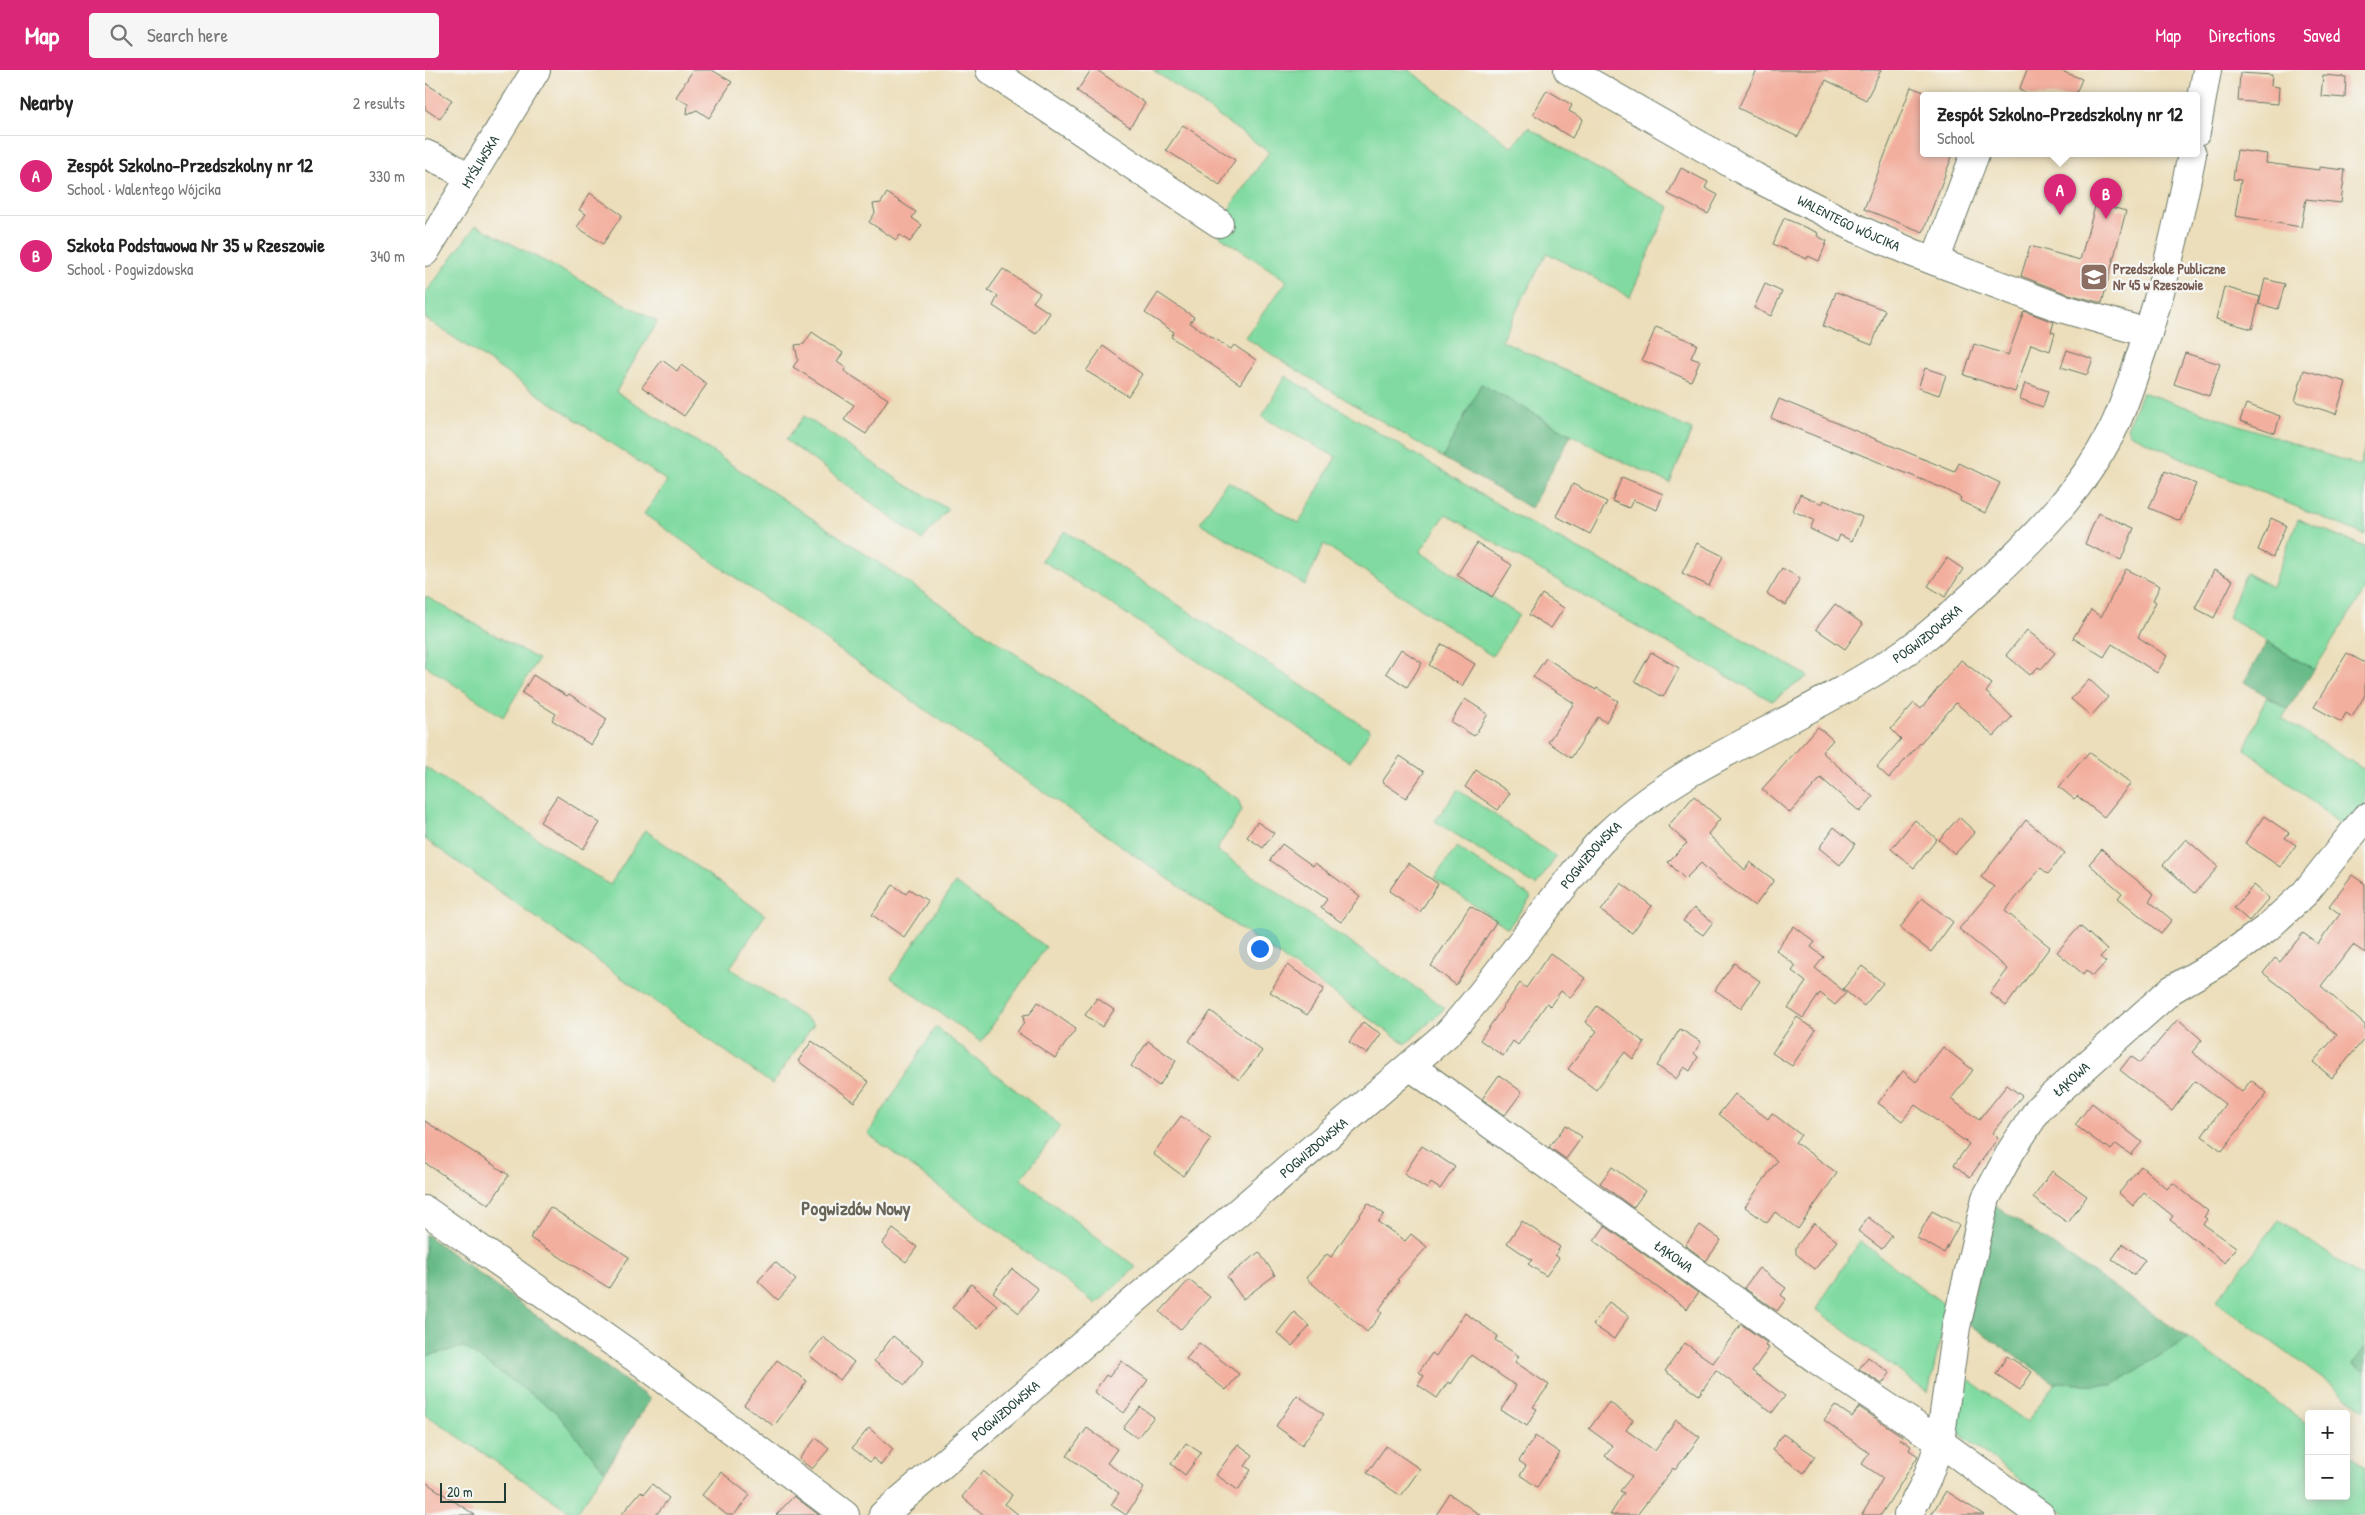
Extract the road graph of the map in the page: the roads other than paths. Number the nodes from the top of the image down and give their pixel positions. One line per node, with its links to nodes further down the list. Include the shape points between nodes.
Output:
1 (536, 70): 9 (street, MYŚLIWSKA)
2 (990, 70): 10 (street)
3 (1568, 70): 12 (street, WALENTEGO WÓJCIKA, via 1755,177 1858,229)
4 (2207, 70): 5 (street)
5 (2200, 109)
6 (432, 155): 9 (street)
7 (1974, 157): 12 (street)
8 (2191, 157): 13 (street, POGWIZDOWSKA)
9 (471, 179): 11 (street, MYŚLIWSKA)
10 (1219, 223)
11 (425, 252)
12 (1935, 261): 13 (street, WALENTEGO WÓJCIKA, via 2061,308)
13 (2148, 333): 15 (street, POGWIZDOWSKA, via 2111,432 2077,487 2023,548 1930,633 1897,658 1691,772 1637,808 1607,834 1585,860 1471,1008)
14 (2365, 818): 17 (street, ŁĄKOWA, via 2305,893 2267,928 2227,957 2171,990 2039,1108 1986,1198 1956,1327)
15 (1410, 1066): 17 (street, ŁĄKOWA, via 1816,1359); 19 (street, POGWIZDOWSKA)
16 (425, 1210): 18 (street, via 643,1364)
17 (1940, 1442): 20 (street, ŁĄKOWA, via 1926,1481); 21 (street)
18 (845, 1515)
19 (883, 1515)
20 (1908, 1515)
21 (2040, 1515)

